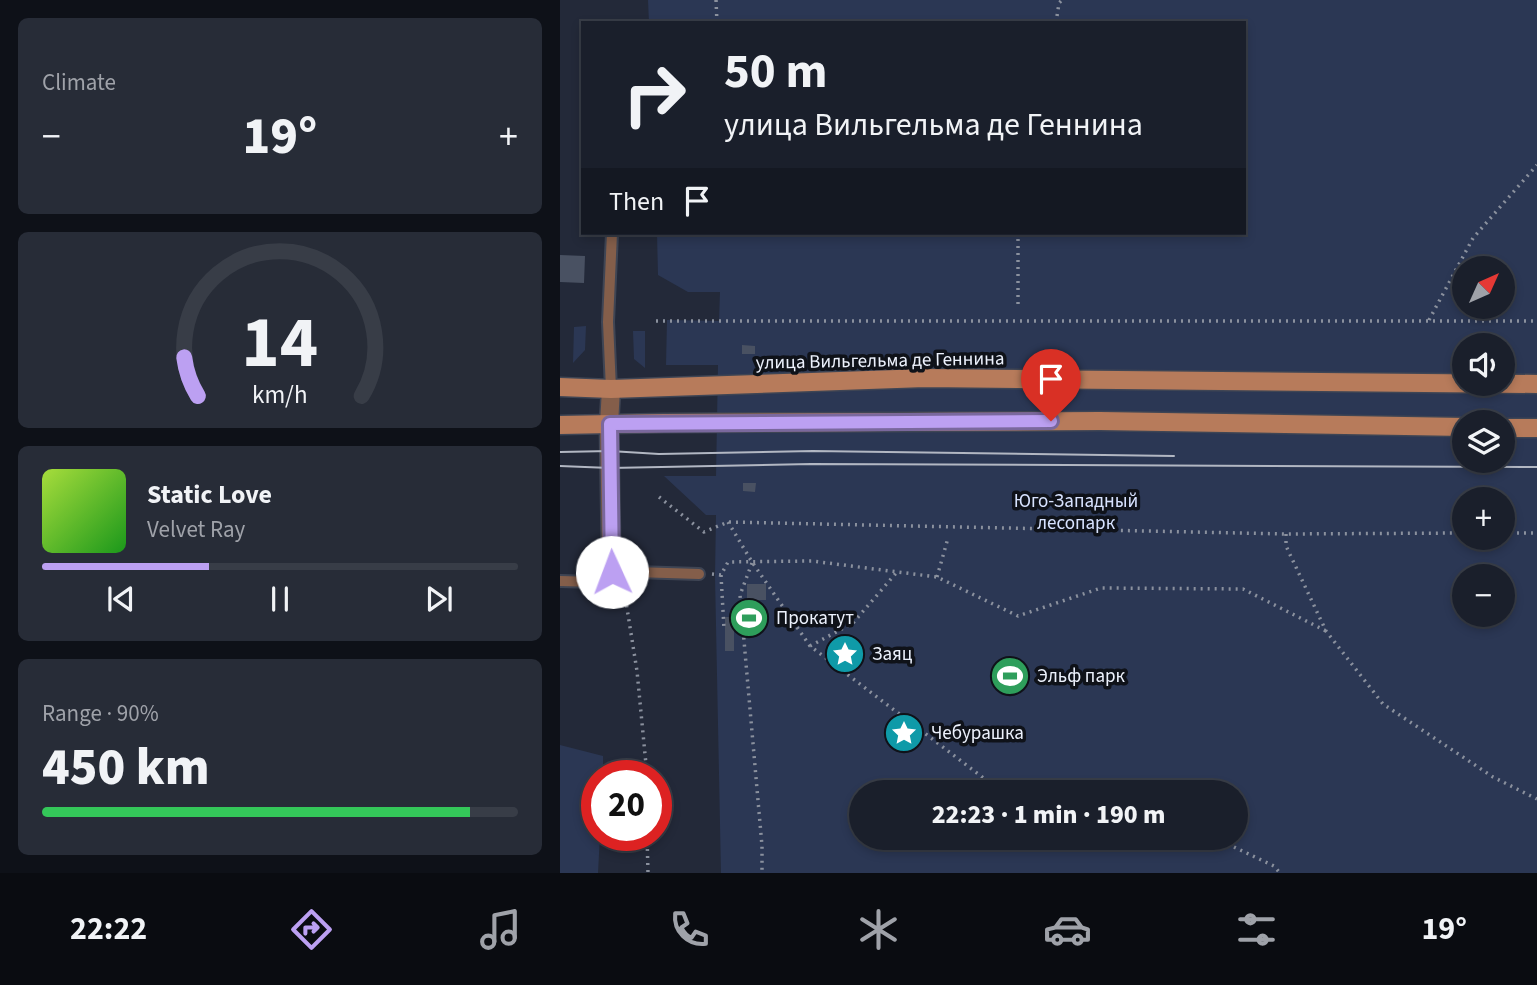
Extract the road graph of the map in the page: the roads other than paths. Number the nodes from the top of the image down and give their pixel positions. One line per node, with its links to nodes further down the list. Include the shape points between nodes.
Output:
1 (612, 235): 4 (lane)
2 (1537, 384): 4 (main road, улица Вильгельма де Геннина, via 925,378)
3 (560, 387): 4 (main road, улица Вильгельма де Геннина)
4 (611, 389): 5 (street)
5 (610, 424): 6 (main road); 7 (main road, via 1100,421); 10 (street)
6 (560, 425)
7 (1452, 428)
8 (1515, 428): 9 (main road)
9 (1537, 428)
10 (611, 548): 11 (lane, via 626,569 635,572); 12 (lane, via 612,572 596,583)
11 (699, 574)
12 (560, 581)

